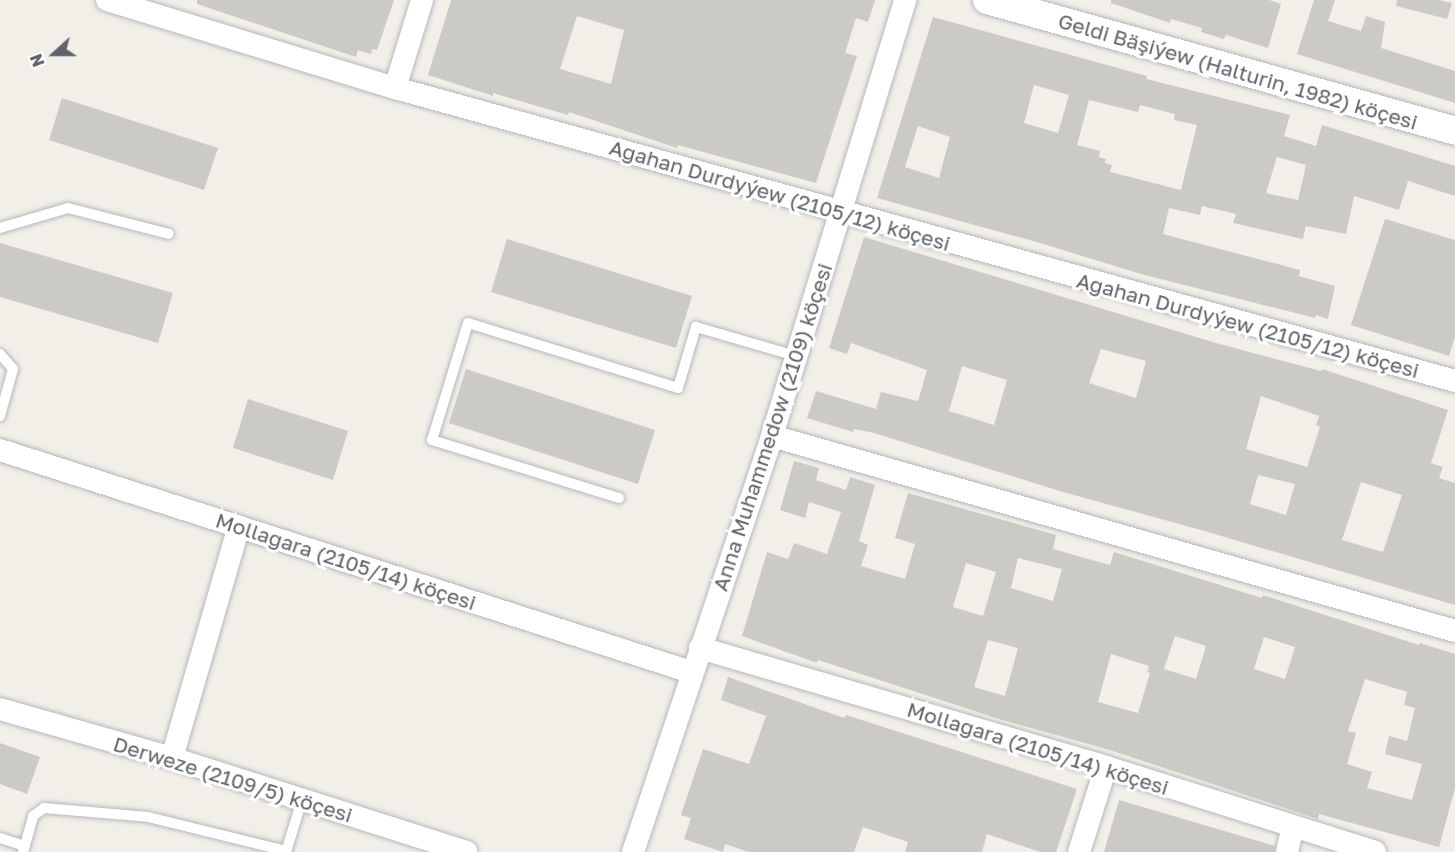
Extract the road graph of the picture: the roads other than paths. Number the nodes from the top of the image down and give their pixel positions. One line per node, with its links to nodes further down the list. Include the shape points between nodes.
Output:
1 (107, 0): 5 (street, Agahan Durdyýew (2105/12) köçesi)
2 (422, 0): 5 (street)
3 (904, 0): 7 (street, Anna Muhammedow (2109) köçesi)
4 (987, 0): 6 (street, Geldi Bäşiýew (Halturin, 1982) köçesi)
5 (394, 88): 7 (street, Agahan Durdyýew (2105/12) köçesi)
6 (1455, 131)
7 (840, 213): 11 (street, Anna Muhammedow (2109) köçesi); 12 (street, Agahan Durdyýew (2105/12) köçesi)
8 (0, 228): 9 (lane, via 68,208)
9 (169, 234)
10 (0, 354): 13 (lane, via 13,369)
11 (796, 356): 14 (street, Anna Muhammedow (2109) köçesi); 16 (lane, via 696,327 678,388 468,323 432,440)
12 (1455, 381)
13 (0, 416)
14 (772, 436): 18 (street); 19 (street, Anna Muhammedow (2109) köçesi)
15 (0, 450): 17 (street, Mollagara (2105/14) köçesi)
16 (619, 498)
17 (239, 526): 20 (street, Mollagara (2105/14) köçesi); 22 (street)
18 (1455, 631)
19 (700, 648): 20 (street, Anna Muhammedow (2109) köçesi); 23 (street, Mollagara (2105/14) köçesi)
20 (691, 672): 31 (street, Anna Muhammedow (2109) köçesi)
21 (0, 709): 22 (street, Derweze (2109/5) köçesi)
22 (172, 758): 24 (street, Derweze (2109/5) köçesi)
23 (1106, 767): 25 (street, Mollagara (2105/14) köçesi); 32 (street)
24 (302, 800): 27 (street, Derweze (2109/5) köçesi); 29 (lane)
25 (1293, 827): 33 (street); 34 (street, Mollagara (2105/14) köçesi)
26 (0, 837): 28 (lane)
27 (438, 848): 30 (street, Derweze (2109/5) köçesi)
28 (24, 849): 29 (lane, via 33,816 44,808 147,817)
29 (286, 852)
30 (466, 852)
31 (633, 852)
32 (1079, 852)
33 (1287, 852)
34 (1375, 852)

